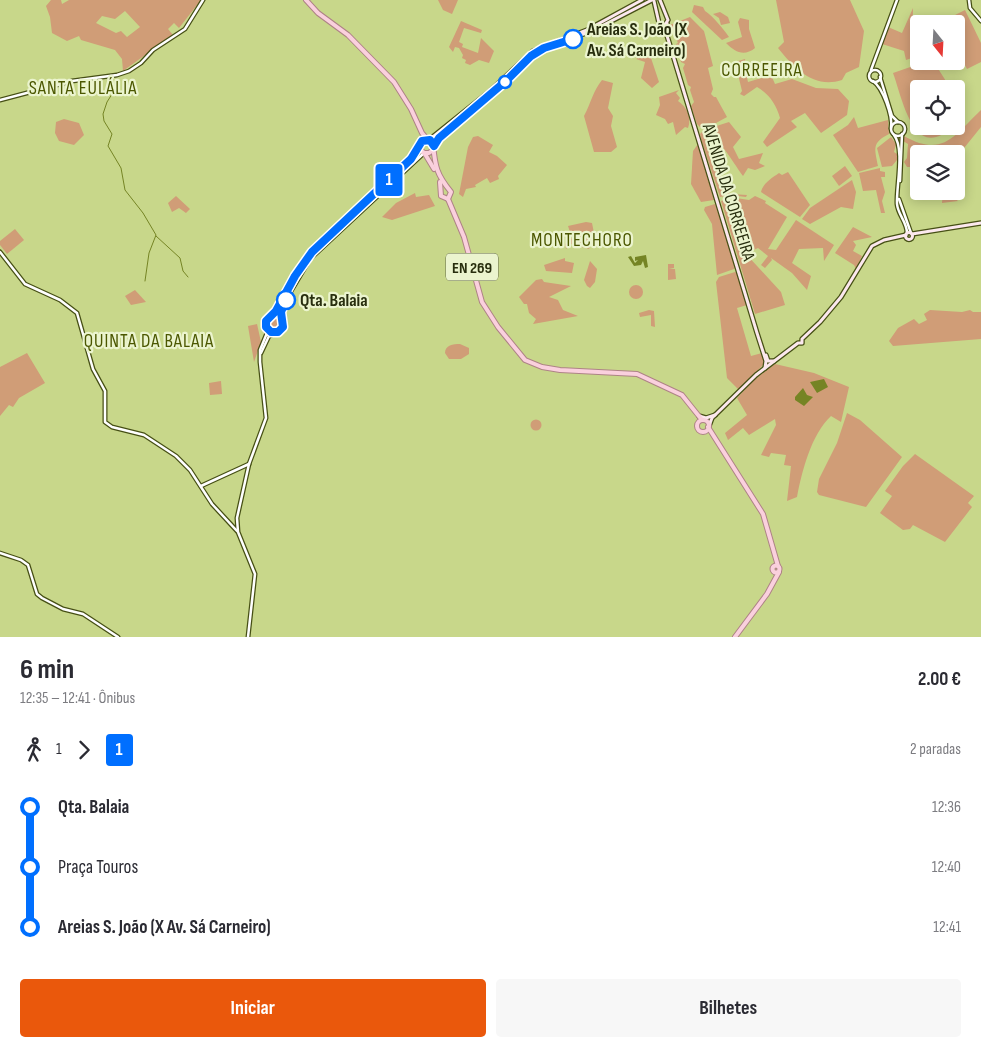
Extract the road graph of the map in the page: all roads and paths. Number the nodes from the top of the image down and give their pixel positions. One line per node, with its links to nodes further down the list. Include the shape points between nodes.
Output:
1 (203, 0): 17 (street, via 186,29 153,50 141,63 117,75 72,81)
2 (306, 0): 18 (main road, EN 269, via 362,49 388,76)
3 (642, 0): 23 (main road, via 587,30 533,52)
4 (655, 0): 7 (main road); 8 (main road); 25 (main road, via 531,56 439,138)
5 (898, 0): 12 (street)
6 (969, 0): 9 (street)
7 (666, 17): 8 (main road); 10 (main road)
8 (659, 19): 11 (main road, AVENIDA DA CORREEIRA)
9 (981, 22)
10 (668, 23): 11 (main road); 40 (main road, AVENIDA DA CORREEIRA, via 666,28 767,358)
11 (662, 26): 41 (main road, AVENIDA DA CORREEIRA, via 766,361)
12 (874, 63): 13 (street); 14 (street)
13 (872, 70): 14 (street); 16 (street, via 868,76)
14 (877, 70): 15 (street)
15 (880, 77): 16 (street); 19 (street, via 891,114)
16 (873, 81): 20 (street, via 880,88)
17 (0, 100)
18 (411, 109): 23 (main road, EN 269, via 422,133); 24 (main road, EN 269)
19 (898, 122): 20 (street); 21 (street, via 904,127)
20 (891, 128): 22 (street)
21 (902, 134): 22 (street); 33 (street, via 899,200)
22 (894, 136): 33 (street, via 899,149 897,206)
23 (429, 140): 24 (main road); 25 (main road, EN 269)
24 (420, 145): 26 (main road, EN 269); 35 (street, via 407,163 312,252)
25 (434, 148): 26 (main road); 29 (main road, EN 269, via 435,164)
26 (424, 153): 27 (street); 28 (main road, EN 269)
27 (415, 160): 28 (street, via 422,157); 36 (street, via 310,259 283,305)
28 (430, 160): 30 (main road, EN 269)
29 (446, 188): 30 (main road); 31 (main road, EN 269, via 451,192)
30 (441, 191): 31 (main road, EN 269, via 442,198)
31 (448, 199): 42 (main road, EN 269, via 466,243 482,302 524,360 560,370 637,374 677,391 690,402)
32 (981, 223): 33 (main road)
33 (909, 235): 40 (main road, via 872,246 841,297 820,322)
34 (0, 252): 51 (street, via 25,284 74,310 93,369 105,391 105,422 152,439 187,466)
35 (270, 316): 36 (street); 37 (street)
36 (282, 319): 38 (street, via 282,329)
37 (266, 327): 38 (street); 39 (street)
38 (276, 333): 39 (street, via 268,337)
39 (260, 357): 50 (street, via 266,418)
40 (774, 361): 41 (main road)
41 (764, 368): 43 (main road)
42 (695, 412): 44 (main road, EN 269); 46 (main road)
43 (716, 415): 44 (main road); 45 (main road); 47 (main road)
44 (699, 416): 45 (main road, EN 269)
45 (703, 420): 46 (main road); 47 (main road, EN 269)
46 (697, 425): 48 (main road, EN 269)
47 (709, 427): 48 (main road); 49 (main road, EN 269)
48 (703, 432): 49 (main road, EN 269)
49 (718, 445): 56 (main road, EN 269, via 759,506 770,534 776,569 767,594)
50 (249, 464): 51 (street); 52 (street, via 237,513)
51 (201, 486): 52 (street, via 212,504)
52 (238, 532): 55 (street, via 255,574)
53 (0, 553): 54 (street, via 28,565 37,594 42,598 63,609 83,614)
54 (118, 637)
55 (248, 637)
56 (736, 637)

